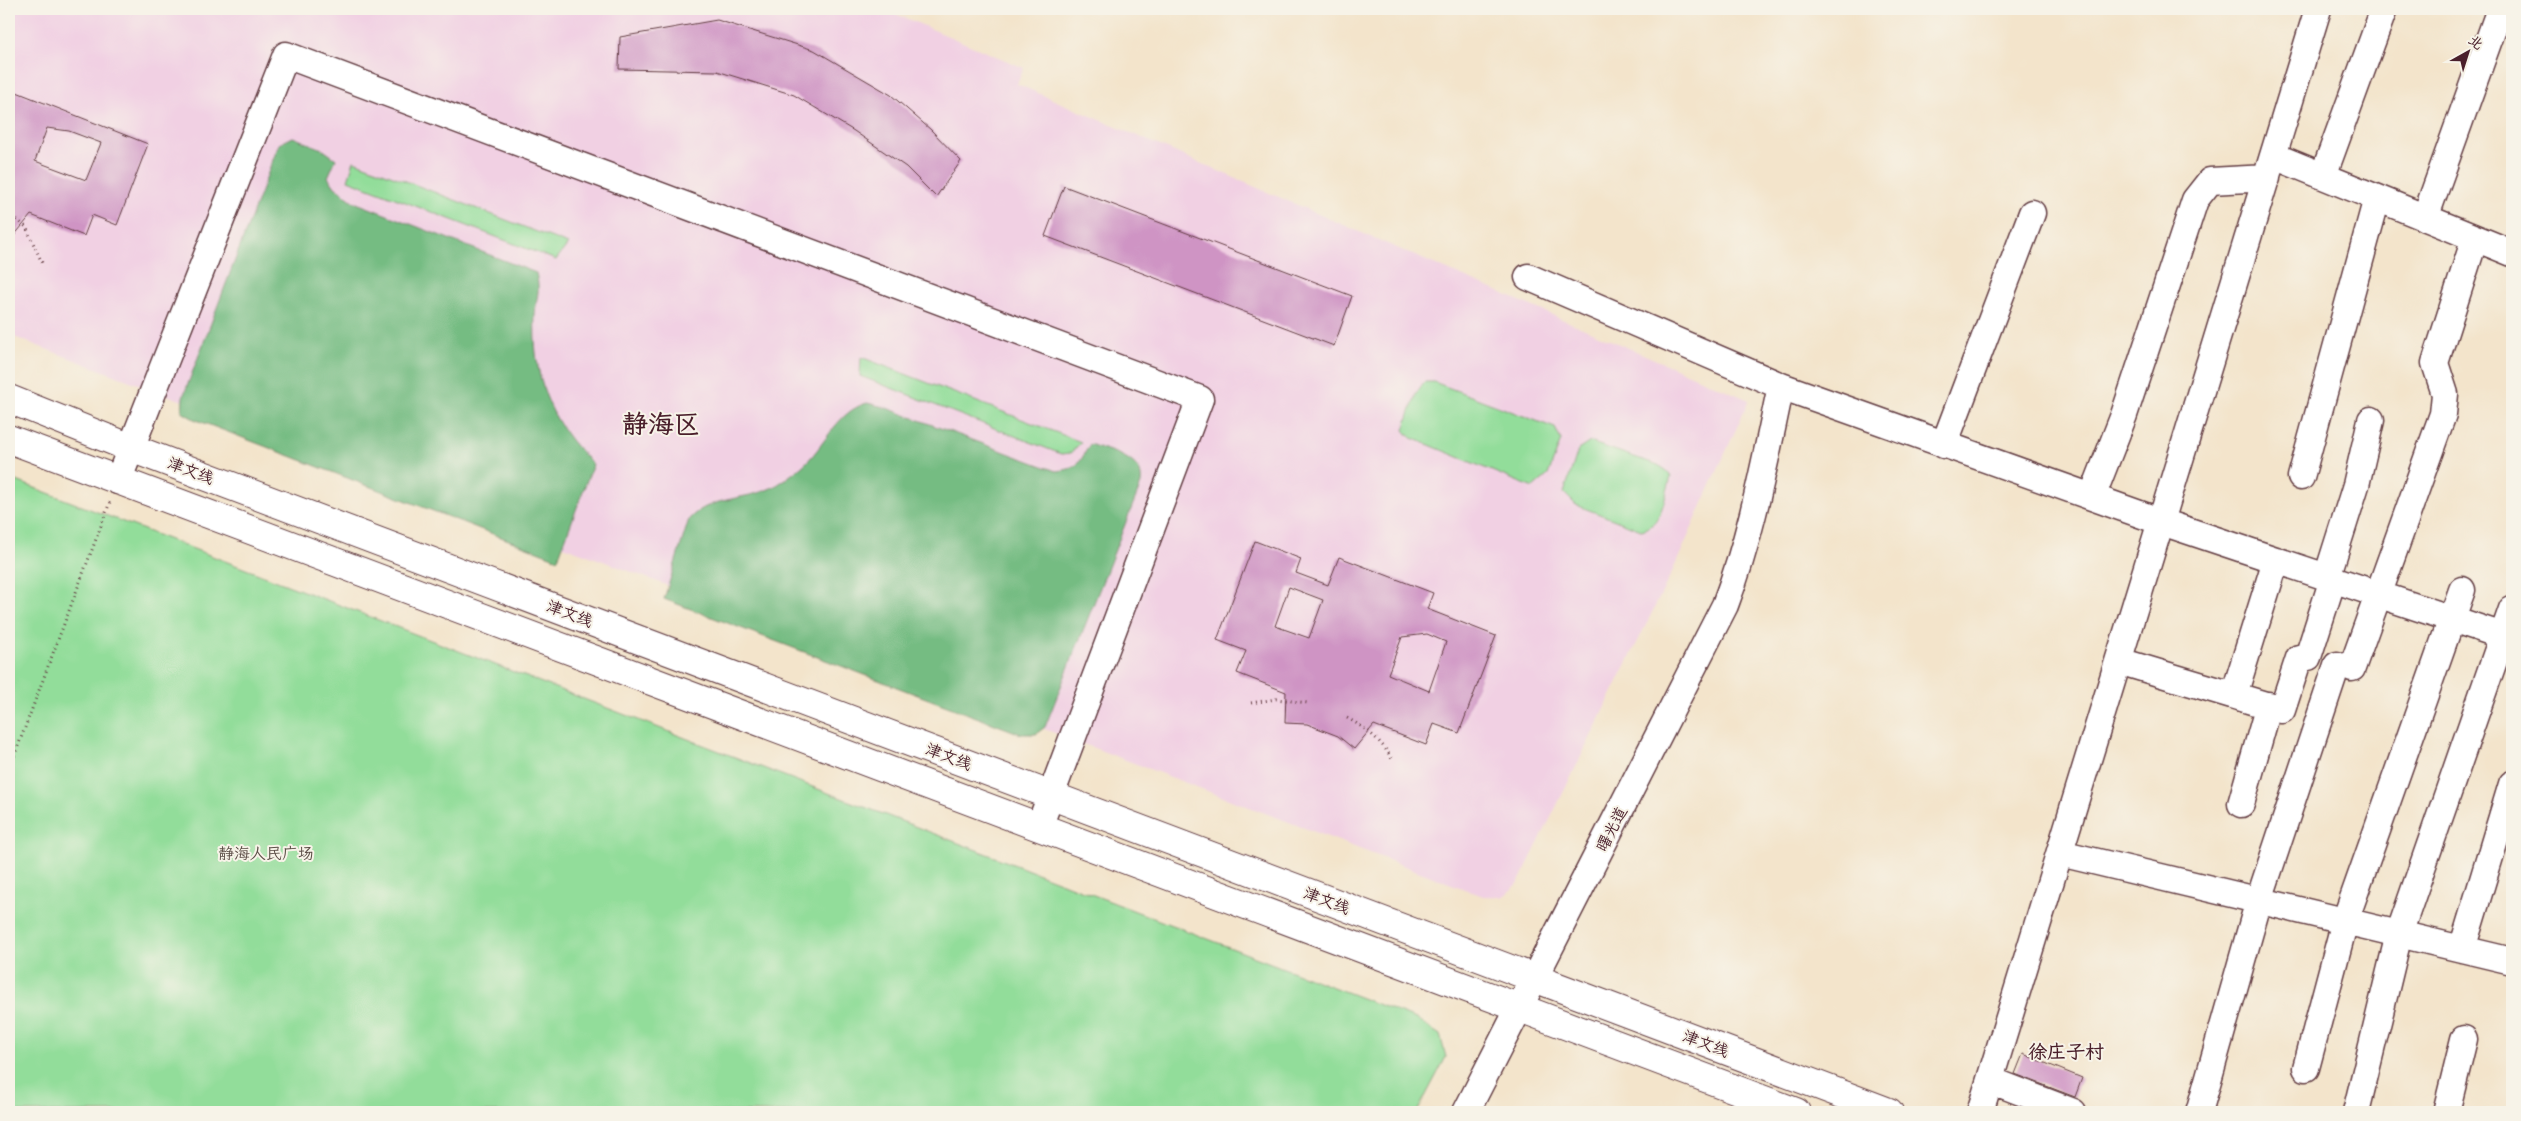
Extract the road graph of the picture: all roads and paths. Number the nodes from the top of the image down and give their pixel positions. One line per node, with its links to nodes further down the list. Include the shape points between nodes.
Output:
1 (2318, 9): 4 (street)
2 (2384, 9): 5 (street)
3 (2500, 9): 9 (street)
4 (2270, 167): 5 (street); 22 (street, via 2210,181 2194,200 2124,415); 23 (street)
5 (2323, 176): 6 (street)
6 (2377, 198): 9 (street); 20 (street)
7 (9, 213): 12 (path, via 26,227)
8 (2032, 213): 18 (street)
9 (2424, 218): 10 (street)
10 (2475, 238): 11 (street); 27 (street, via 2435,363 2445,394 2443,414)
11 (2512, 253)
12 (43, 265)
13 (1528, 277): 14 (street)
14 (1781, 386): 18 (street); 49 (street, 曙光道, via 1747,540 1725,605)
15 (9, 399): 19 (main road, 津文线)
16 (2371, 420): 25 (street)
17 (9, 439): 21 (main road, 津文线)
18 (1944, 445): 22 (street)
19 (131, 448): 21 (street); 40 (main road, 津文线); 40 (street, via 286,55 1200,399)
20 (2301, 477)
21 (118, 481): 38 (path); 42 (main road, 津文线)
22 (2092, 498): 23 (street)
23 (2162, 522): 24 (street); 31 (street)
24 (2276, 560): 25 (street); 32 (street)
25 (2330, 578): 27 (street); 35 (street, via 2308,658 2299,658 2282,710)
26 (2462, 590): 29 (street)
27 (2378, 594): 29 (street); 44 (street, via 2344,667)
28 (2512, 609): 30 (street)
29 (2451, 618): 30 (street); 45 (street)
30 (2508, 637): 46 (street)
31 (2119, 660): 32 (street); 43 (street)
32 (2234, 695): 35 (street)
33 (1251, 703): 34 (path, via 1276,699)
34 (1308, 703)
35 (2269, 705): 41 (street)
36 (1347, 718): 37 (path, via 1366,729)
37 (1392, 759)
38 (9, 770)
39 (2512, 784): 47 (street)
40 (1052, 795): 42 (street); 49 (main road, 津文线)
41 (2241, 804)
42 (1039, 827): 50 (main road, 津文线)
43 (2060, 853): 44 (street); 53 (street)
44 (2259, 900): 45 (street); 59 (street)
45 (2345, 921): 46 (street); 52 (street)
46 (2400, 934): 47 (street); 60 (street)
47 (2462, 949): 48 (street)
48 (2512, 961)
49 (1535, 979): 50 (street, 曙光道); 56 (main road, 津文线)
50 (1521, 1007): 54 (street, 曙光道); 55 (main road, 津文线)
51 (2464, 1039): 61 (street)
52 (2306, 1068)
53 (1990, 1080): 57 (street); 58 (street)
54 (1466, 1112)
55 (1796, 1112)
56 (1889, 1112)
57 (1980, 1112)
58 (2073, 1112)
59 (2199, 1112)
60 (2356, 1112)
61 (2446, 1112)

